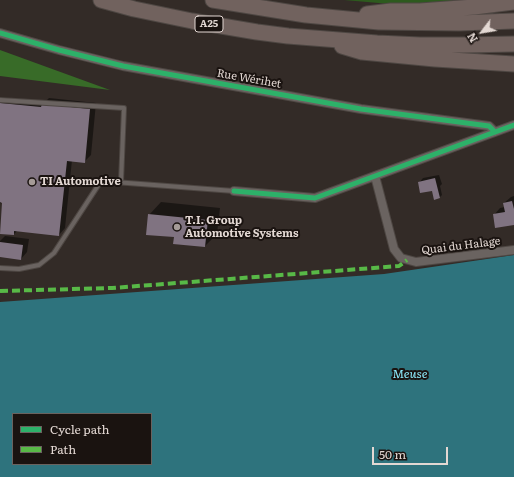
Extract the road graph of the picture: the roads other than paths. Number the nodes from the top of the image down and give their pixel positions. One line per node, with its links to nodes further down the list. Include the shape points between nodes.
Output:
1 (101, 0): 7 (highway, A25, via 219,26)
2 (213, 0): 4 (highway, A25)
3 (514, 2): 4 (highway, A25, via 474,7 391,11)
4 (347, 19): 5 (highway, A25, via 411,23)
5 (514, 21)
6 (0, 33): 12 (street, Rue Wérihet, via 123,66 361,109 488,126)
7 (318, 39): 8 (highway, A25, via 420,45); 9 (highway, A25, via 362,52)
8 (514, 44)
9 (514, 64)
10 (0, 100): 14 (lane, via 124,108)
11 (514, 125): 12 (street)
12 (495, 132): 13 (street)
13 (375, 176): 15 (street, via 315,198); 16 (street, Quai du Halage, via 394,249 401,258 416,262)
14 (121, 182): 15 (lane); 17 (lane, via 101,181 54,253 39,265 19,269)
15 (234, 191)
16 (514, 250)
17 (0, 268)

